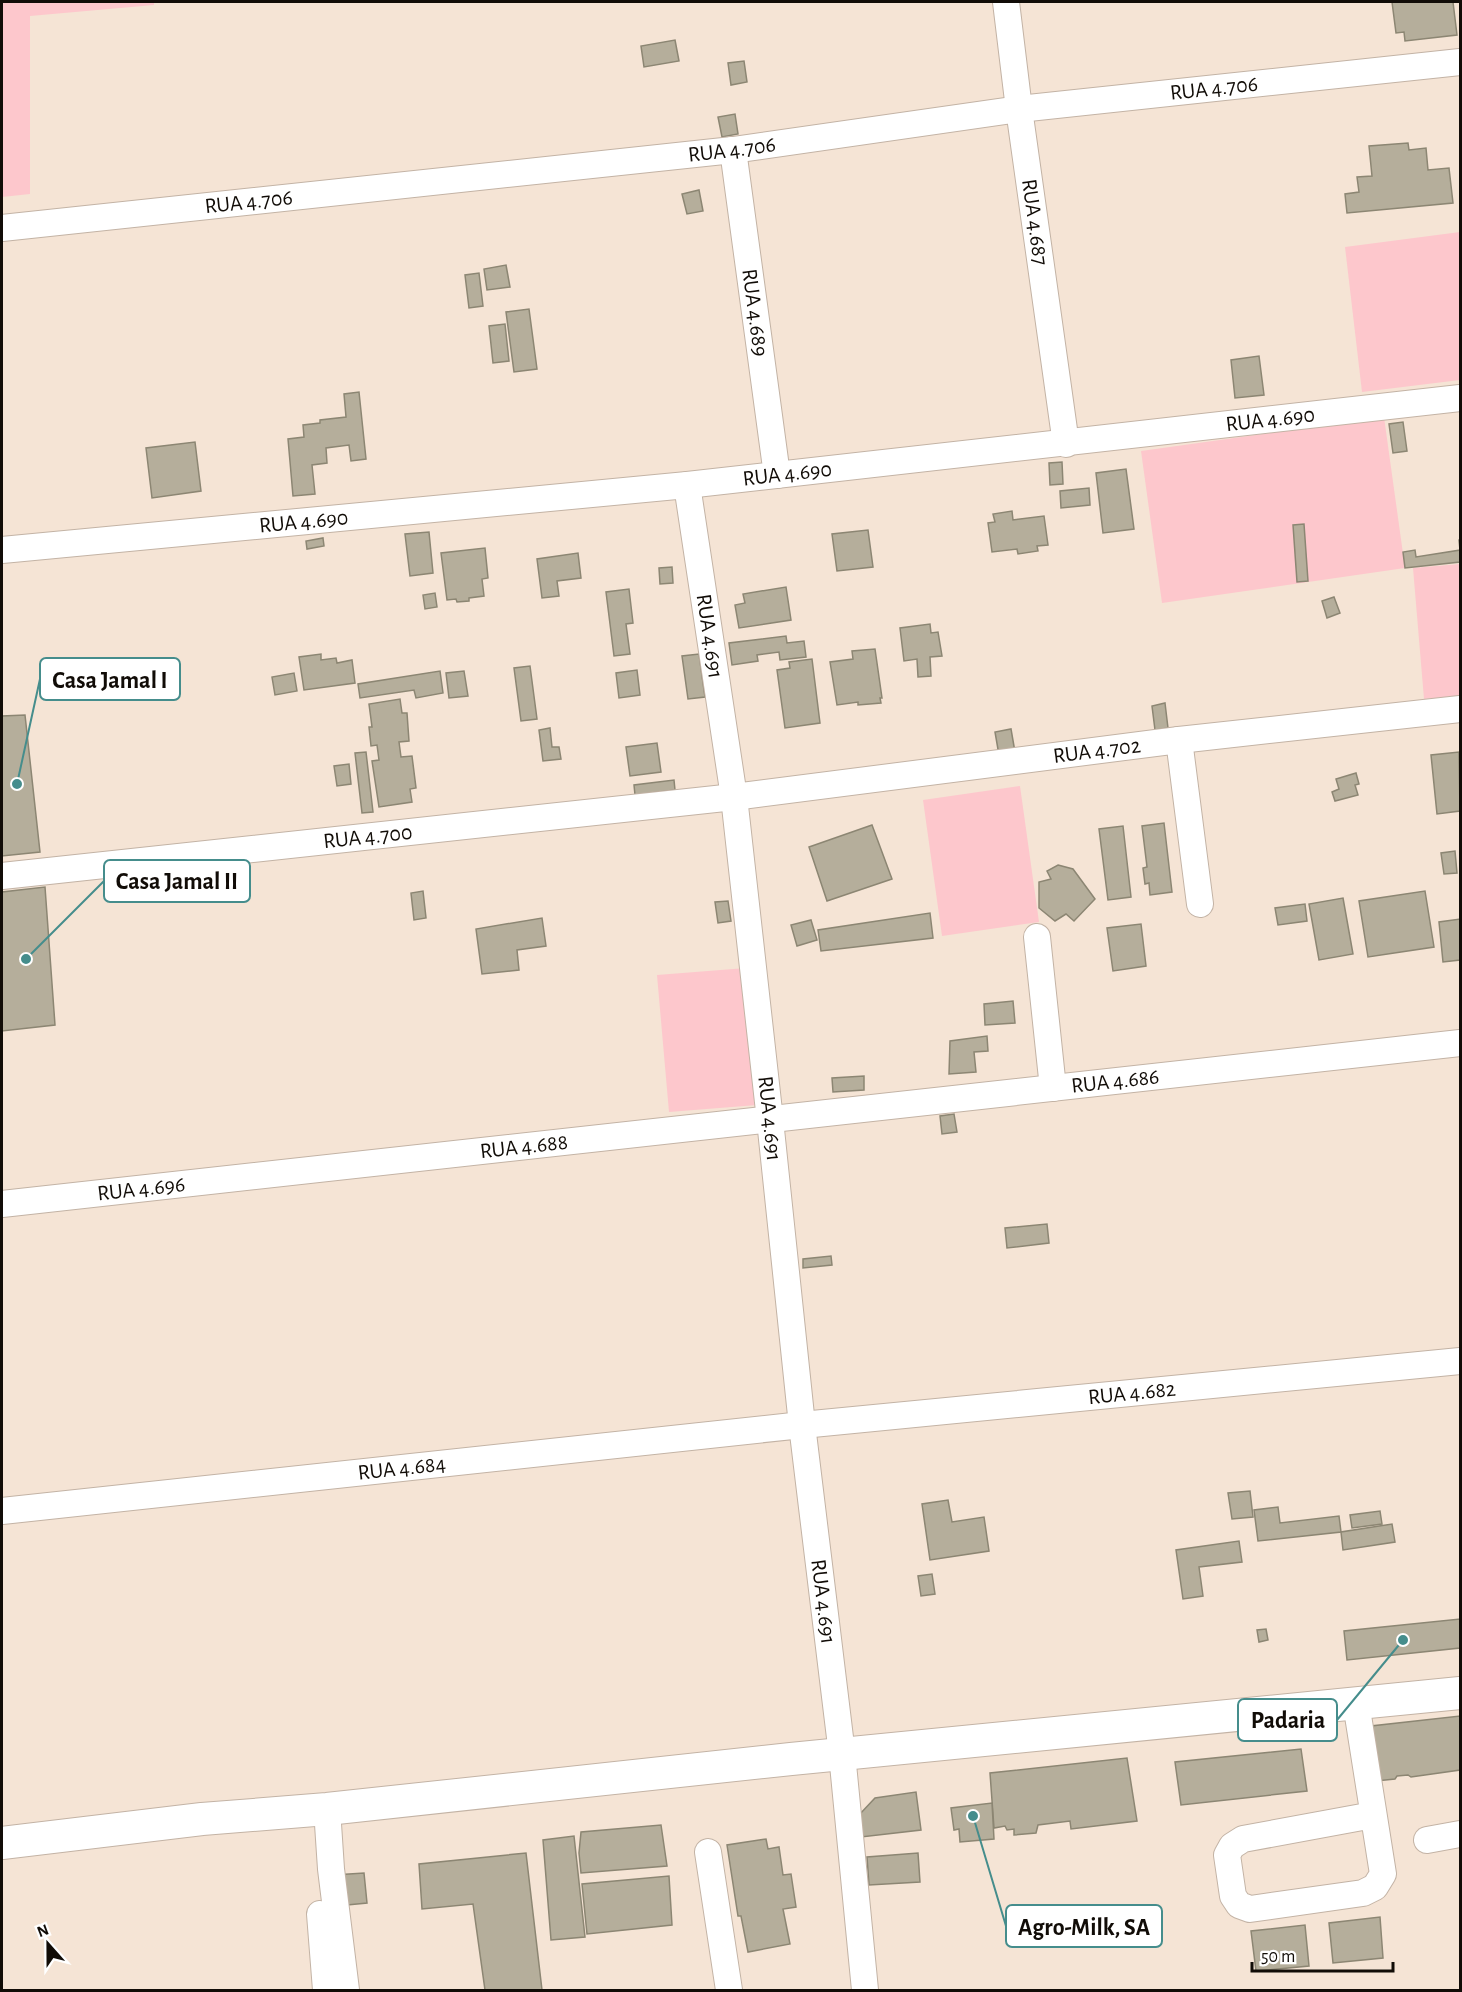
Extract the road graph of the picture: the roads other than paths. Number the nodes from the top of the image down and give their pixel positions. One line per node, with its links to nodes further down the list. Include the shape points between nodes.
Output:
1 (1006, 2): 3 (street, RUA 4.687)
2 (1461, 62): 3 (street, RUA 4.706)
3 (1019, 109): 4 (street, RUA 4.706); 7 (street, RUA 4.687)
4 (733, 150): 5 (street, RUA 4.706); 8 (street, RUA 4.689)
5 (2, 228)
6 (1461, 398): 7 (street, RUA 4.690)
7 (1066, 444): 8 (street, RUA 4.690)
8 (777, 475): 9 (street, RUA 4.690)
9 (687, 485): 10 (street, RUA 4.690); 13 (street, RUA 4.691)
10 (2, 550)
11 (1461, 709): 12 (street, RUA 4.702)
12 (1179, 740): 13 (street, RUA 4.702); 15 (street)
13 (734, 797): 14 (street, RUA 4.700); 19 (street, RUA 4.691)
14 (2, 876)
15 (1200, 904)
16 (1037, 937): 18 (street)
17 (1461, 1043): 18 (street, RUA 4.686)
18 (1053, 1088): 19 (street, RUA 4.686)
19 (770, 1119): 20 (street, RUA 4.688); 23 (street, RUA 4.691)
20 (279, 1174): 21 (street, RUA 4.696)
21 (2, 1204)
22 (1461, 1361): 23 (street, RUA 4.682)
23 (802, 1425): 24 (street, RUA 4.684); 27 (street, RUA 4.691)
24 (2, 1511)
25 (1461, 1693): 26 (main road)
26 (1356, 1703): 27 (main road); 29 (street)
27 (842, 1754): 28 (main road); 37 (street, RUA 4.691)
28 (318, 1809): 32 (main road); 34 (street); 35 (street, via 331,1869)
29 (1374, 1815): 29 (street, via 1383,1874 1375,1887 1363,1893 1250,1909 1239,1905 1233,1896 1227,1855 1243,1839)
30 (1461, 1834): 31 (street)
31 (1427, 1840)
32 (2, 1843)
33 (708, 1852): 36 (street)
34 (326, 1990)
35 (346, 1990)
36 (729, 1990)
37 (865, 1990)

